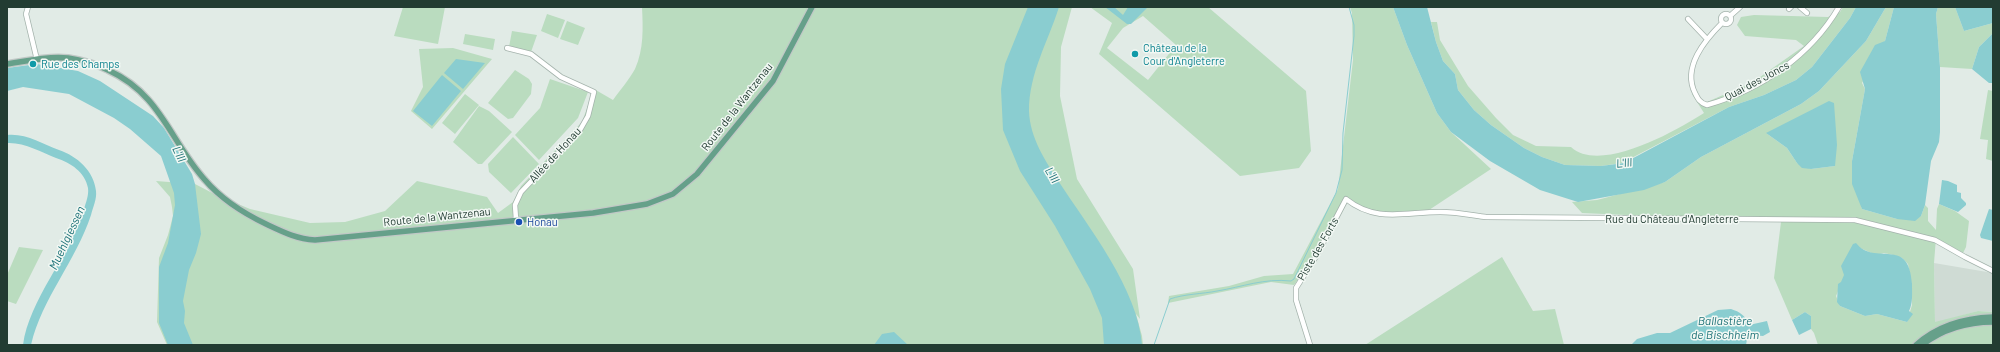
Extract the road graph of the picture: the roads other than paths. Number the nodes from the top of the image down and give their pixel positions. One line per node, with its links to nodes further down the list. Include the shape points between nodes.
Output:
1 (28, 7): 10 (street, via 26,14)
2 (812, 7): 13 (main road, Route de la Wantzenau, via 773,81 697,174 683,187 664,199 647,204 594,213)
3 (1740, 7): 8 (street, via 1730,16 1723,16 1722,23)
4 (1800, 7): 6 (street)
5 (1839, 7): 8 (street, Quai des Joncs, via 1816,41 1778,72 1747,89 1707,105 1699,101 1690,82 1695,61)
6 (1807, 13)
7 (1688, 19): 8 (street)
8 (1706, 38)
9 (507, 48): 13 (street, Allée de Honau, via 530,54 561,77 594,92 588,116 580,130 521,192 515,205)
10 (37, 60): 11 (main road, Route de la Wantzenau); 13 (main road, Route de la Wantzenau, via 67,58 86,62 108,70 132,84 148,98 194,167 217,193 254,218 296,237 315,240)
11 (7, 64)
12 (1346, 200): 14 (street, Rue du Château d'Angleterre, via 1366,212 1390,215 1438,212 1486,217 1855,220 1935,240); 17 (street, Piste des Forts, via 1296,288 1296,300)
13 (516, 219)
14 (1993, 271)
15 (1993, 318): 18 (main road, via 1967,319 1946,326)
16 (1993, 322): 19 (main road, via 1967,324 1950,329)
17 (1310, 345)
18 (1916, 345)
19 (1922, 345)

